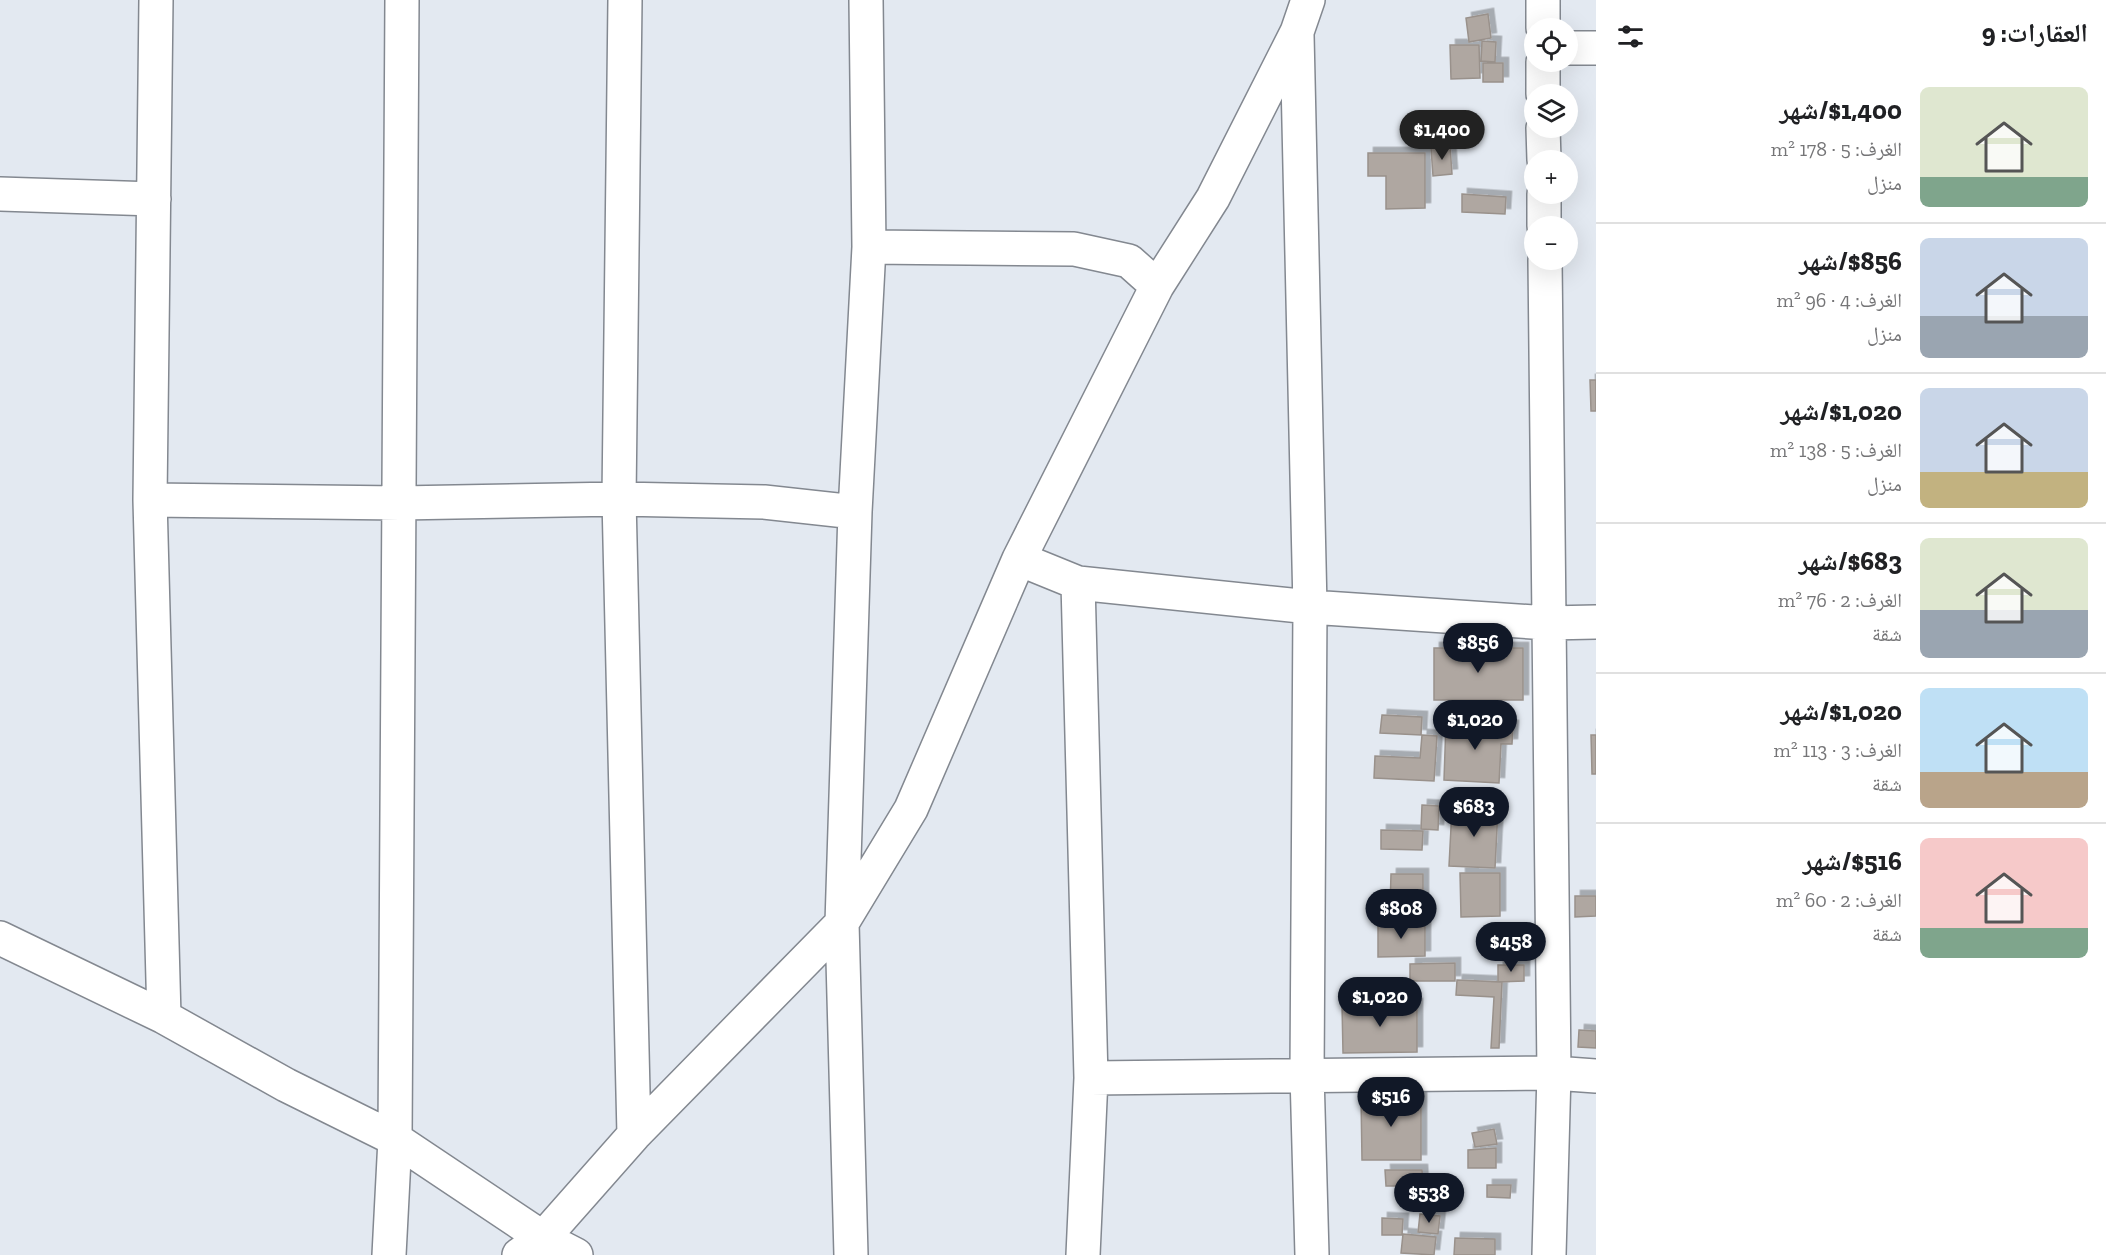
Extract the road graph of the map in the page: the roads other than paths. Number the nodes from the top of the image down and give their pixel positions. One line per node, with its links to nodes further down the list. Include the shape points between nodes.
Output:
1 (156, 0): 12 (street)
2 (402, 0): 18 (street)
3 (625, 0): 16 (street)
4 (866, 0): 13 (street)
5 (1308, 0): 7 (street)
6 (1543, 0): 8 (street)
7 (1298, 16): 15 (street, via 1213,198); 22 (street)
8 (1543, 18)
9 (1578, 48): 10 (street)
10 (1596, 48)
11 (0, 194): 12 (street)
12 (154, 200): 17 (street)
13 (869, 247): 15 (street, via 1074,249 1129,261); 19 (street)
14 (1545, 270): 24 (street)
15 (1157, 286): 20 (street)
16 (619, 499): 18 (street); 19 (street, via 764,501); 32 (street)
17 (150, 500): 18 (street); 27 (street)
18 (400, 503): 33 (street)
19 (855, 512): 25 (street)
20 (1019, 559): 21 (street); 25 (street, via 911,809)
21 (1078, 583): 22 (street); 31 (street)
22 (1310, 607): 24 (street); 29 (street)
23 (1596, 622): 24 (street)
24 (1548, 623): 28 (street)
25 (842, 923): 32 (street); 37 (street)
26 (0, 938): 27 (street)
27 (164, 1017): 33 (street)
28 (1554, 1073): 29 (street); 30 (street); 40 (street)
29 (1307, 1074): 31 (street); 39 (street)
30 (1596, 1076)
31 (1090, 1078): 38 (street)
32 (634, 1134): 34 (street)
33 (394, 1139): 34 (street); 35 (street)
34 (531, 1247): 36 (street)
35 (389, 1255)
36 (576, 1255)
37 (851, 1255)
38 (1083, 1255)
39 (1312, 1255)
40 (1549, 1255)

